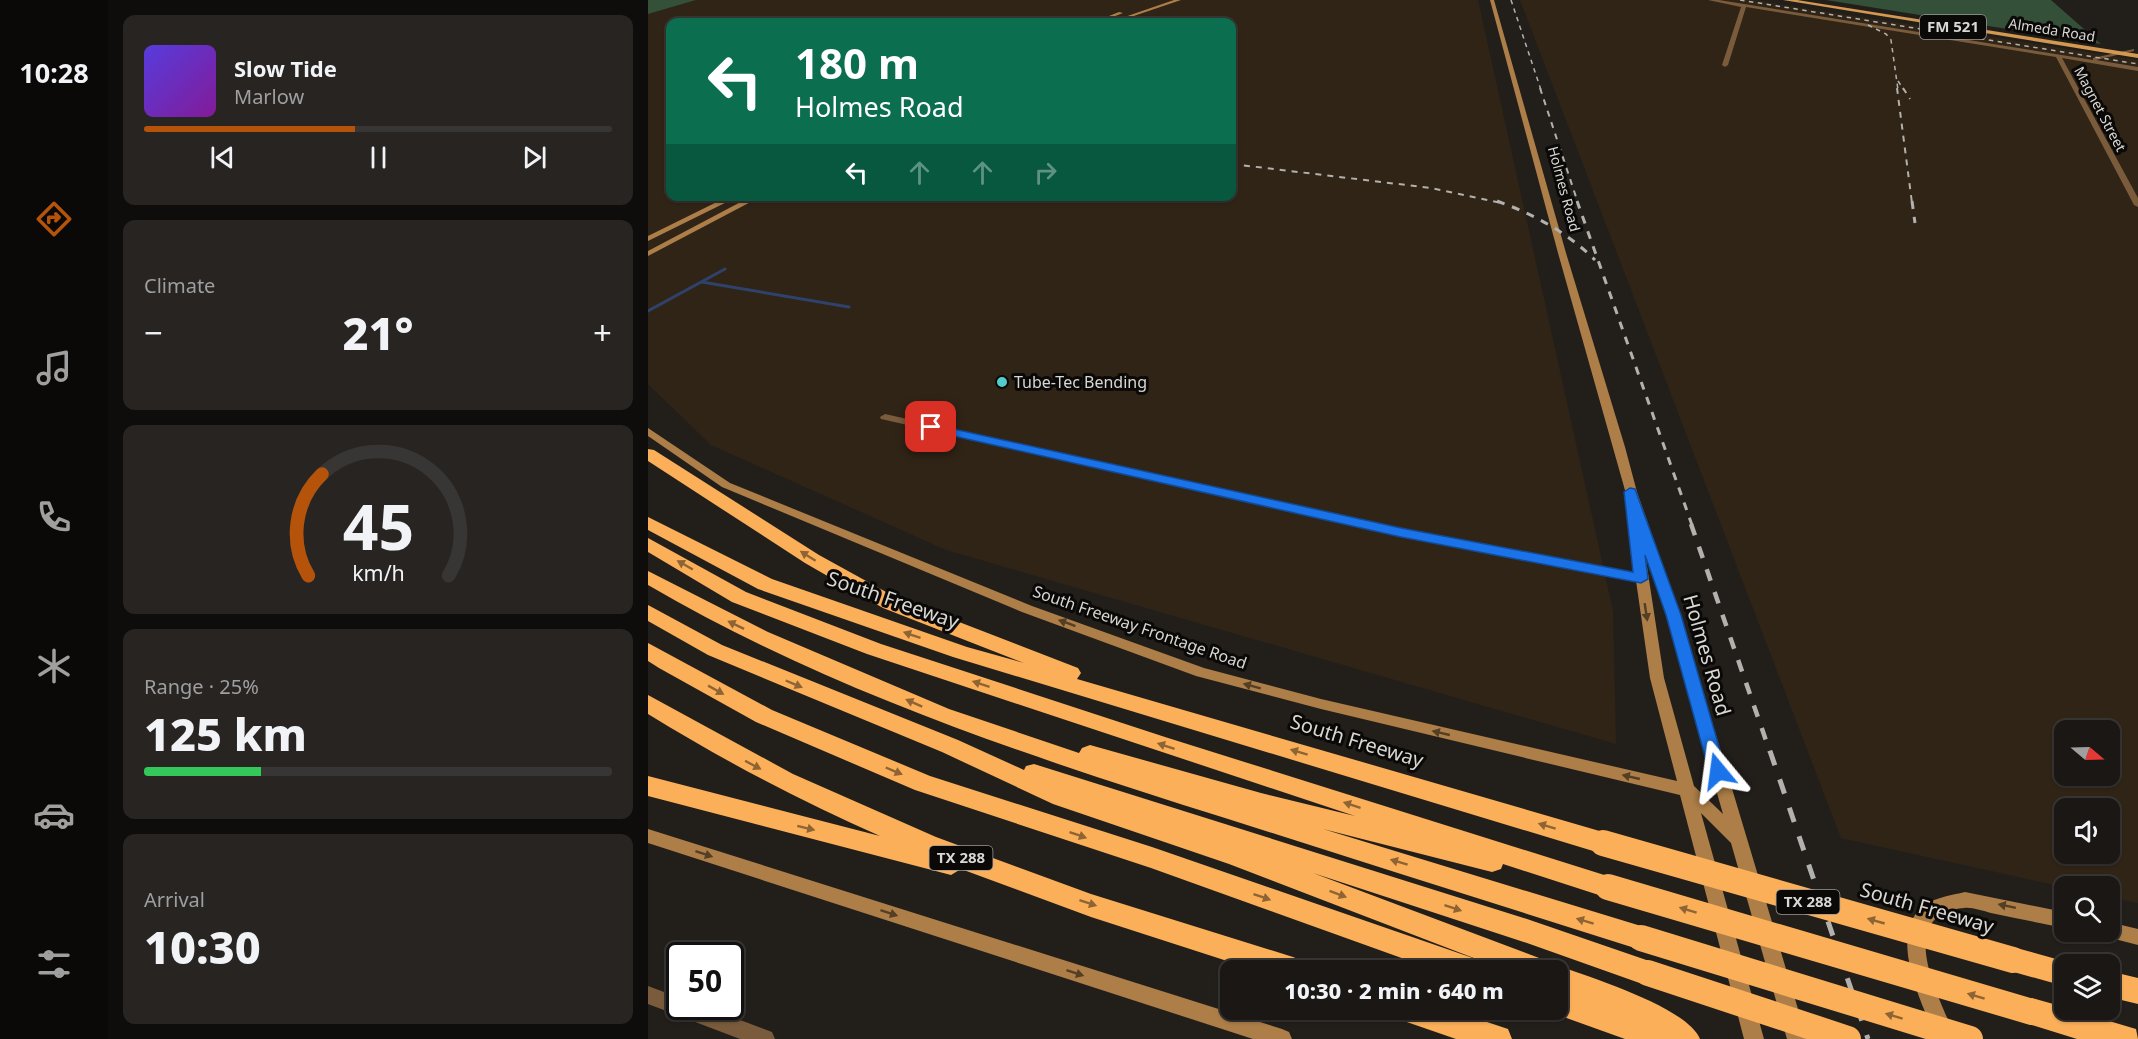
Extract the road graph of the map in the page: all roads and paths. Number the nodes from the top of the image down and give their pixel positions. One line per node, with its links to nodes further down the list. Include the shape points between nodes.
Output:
1 (1162, 0): 8 (main road)
2 (1179, 0): 9 (main road)
3 (1492, 0): 26 (main road, Holmes Road)
4 (1710, 0): 7 (street)
5 (1786, 0): 10 (main road, Almeda Road / FM 521)
6 (1802, 0): 11 (main road, Almeda Road / FM 521)
7 (1744, 6): 12 (street); 14 (street)
8 (1109, 18)
9 (1125, 18)
10 (2122, 53): 11 (main road, Almeda Road / FM 521); 13 (street, Magnet Street)
11 (2136, 53)
12 (2058, 56): 13 (street); 18 (street, Magnet Street)
13 (2082, 60): 15 (street)
14 (1725, 65)
15 (2138, 69)
16 (726, 201): 19 (main road)
17 (749, 201): 20 (main road)
18 (2138, 205)
19 (700, 214): 20 (main road); 21 (main road)
20 (719, 217): 22 (main road)
21 (648, 239)
22 (648, 254)
23 (885, 417): 30 (street, via 1401,533)
24 (648, 431): 38 (main road, South Freeway Frontage Road, one-way to 24, via 1201,672 1027,609 726,485)
25 (648, 454): 34 (highway, one-way to 25, via 890,603 812,560)
26 (1630, 492): 30 (main road, Holmes Road); 40 (main road, Holmes Road, via 1673,615)
27 (648, 523): 34 (highway, South Freeway / TX 288, one-way to 27, via 960,652 765,584)
28 (648, 544): 42 (highway, one-way to 28, via 874,649 739,597)
29 (648, 577): 35 (highway, one-way to 29, via 761,637)
30 (1641, 579): 38 (main road, Holmes Road, one-way to 38, via 1657,678)
31 (648, 612): 36 (highway, one-way to 36, via 715,650)
32 (648, 650): 47 (highway, one-way to 47, via 764,716 923,783)
33 (648, 703): 41 (highway, TX 288, one-way to 41, via 757,768 906,836)
34 (1149, 707): 49 (highway, South Freeway / TX 288, one-way to 34, bridge, via 1603,843)
35 (941, 715): 42 (highway, via 1386,836); 65 (highway, one-way to 35, bridge, via 1107,772)
36 (950, 746): 48 (highway, one-way to 48, via 1061,796 1235,855); 63 (highway, one-way to 63, bridge, via 1527,931)
37 (648, 786): 41 (highway, one-way to 41)
38 (1688, 790): 40 (main road); 61 (main road, Holmes Road)
39 (648, 836): 58 (main road, one-way to 58)
40 (1737, 838): 62 (main road, Holmes Road)
41 (1026, 883): 46 (highway, TX 288, one-way to 46)
42 (1608, 887): 66 (highway, one-way to 42, bridge)
43 (2054, 918): 64 (main road, one-way to 64, via 1965,900 1951,901 1922,919 1916,930 1917,958)
44 (2120, 933): 45 (main road)
45 (2138, 937)
46 (1262, 960)
47 (1442, 960)
48 (1511, 960)
49 (2054, 970)
50 (1568, 984): 56 (highway)
51 (2120, 987): 52 (highway)
52 (2138, 991)
53 (648, 995): 57 (street)
54 (1568, 1004): 56 (highway)
55 (1441, 1020): 59 (highway)
56 (1654, 1029): 60 (highway)
57 (765, 1039)
58 (1282, 1039)
59 (1498, 1039)
60 (1686, 1039)
61 (1754, 1039)
62 (1797, 1039)
63 (1848, 1039)
64 (1946, 1039)
65 (1970, 1039)
66 (2126, 1039)

